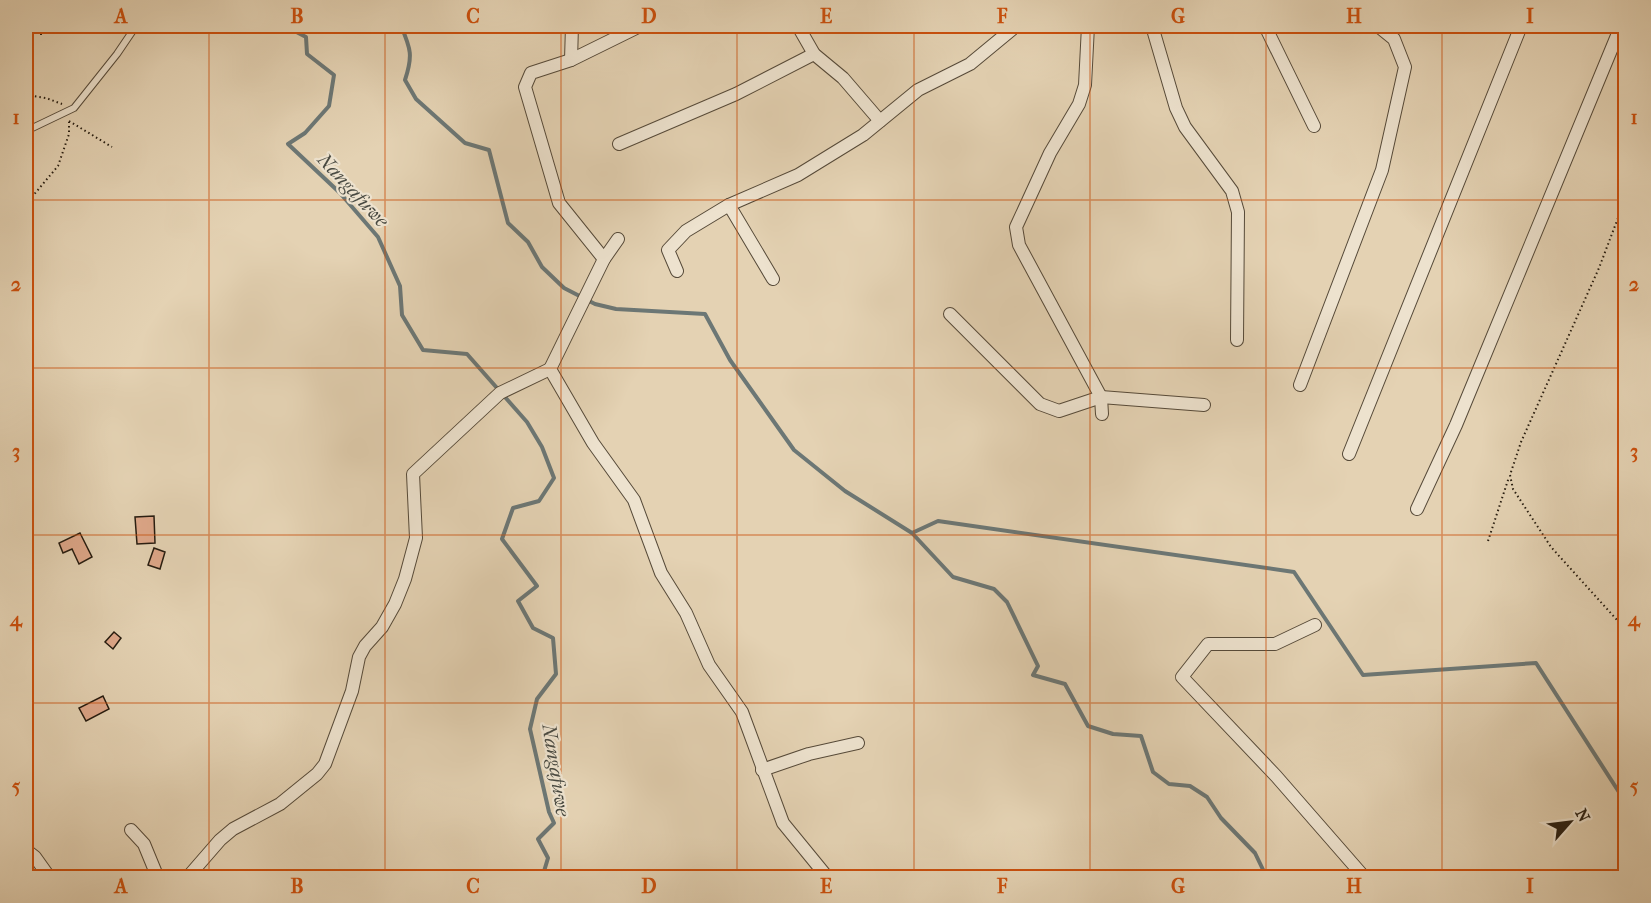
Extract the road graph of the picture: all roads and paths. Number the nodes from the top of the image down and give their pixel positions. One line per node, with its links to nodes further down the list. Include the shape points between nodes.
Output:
1 (41, 26): 13 (path)
2 (136, 26): 17 (lane)
3 (572, 26): 15 (street)
4 (640, 26): 15 (street)
5 (798, 26): 14 (street)
6 (1016, 26): 19 (street, via 970,64 918,90)
7 (1088, 26): 35 (street, via 1079,104 1050,153 1017,227 1018,244)
8 (1152, 26): 32 (street, via 1176,108 1185,127 1232,191 1238,212)
9 (1265, 26): 20 (street)
10 (1377, 26): 34 (street, via 1394,39 1405,67 1382,170)
11 (1521, 26): 38 (street)
12 (1621, 26): 40 (street, via 1456,425)
13 (41, 35)
14 (814, 54): 19 (street, via 843,78); 22 (street, via 736,94)
15 (571, 60): 28 (street, via 531,73 525,87 559,203)
16 (26, 95): 17 (path)
17 (74, 108): 18 (path); 21 (lane)
18 (69, 120): 23 (path); 25 (path, via 69,134 58,166)
19 (880, 121): 26 (street, via 798,175)
20 (1314, 126)
21 (26, 131)
22 (619, 144)
23 (112, 147)
24 (1626, 196): 39 (path)
25 (26, 204)
26 (729, 205): 29 (street, via 686,231 668,250); 30 (street)
27 (618, 239): 28 (street)
28 (604, 259): 33 (street)
29 (677, 271)
30 (773, 279)
31 (950, 314): 35 (street, via 1040,404 1059,411)
32 (1237, 340)
33 (550, 369): 45 (street, via 593,443 634,500 661,573 686,613 710,664 742,712); 50 (street, via 500,393 413,474 416,538 405,579 382,627 359,657 352,691 325,764 280,804 233,829)
34 (1300, 385)
35 (1101, 397): 36 (street); 37 (street)
36 (1204, 405)
37 (1102, 414)
38 (1349, 454)
39 (1510, 475): 41 (path); 42 (path, via 1513,489 1551,547 1617,620)
40 (1417, 509)
41 (1488, 541)
42 (1626, 622)
43 (1315, 625): 52 (street, via 1275,644 1208,644 1182,677)
44 (858, 743): 45 (street)
45 (762, 770): 51 (street, via 783,823)
46 (131, 830): 49 (street, via 144,844)
47 (26, 850): 48 (street)
48 (50, 878)
49 (158, 878)
50 (187, 878)
51 (828, 878)
52 (1365, 878)

